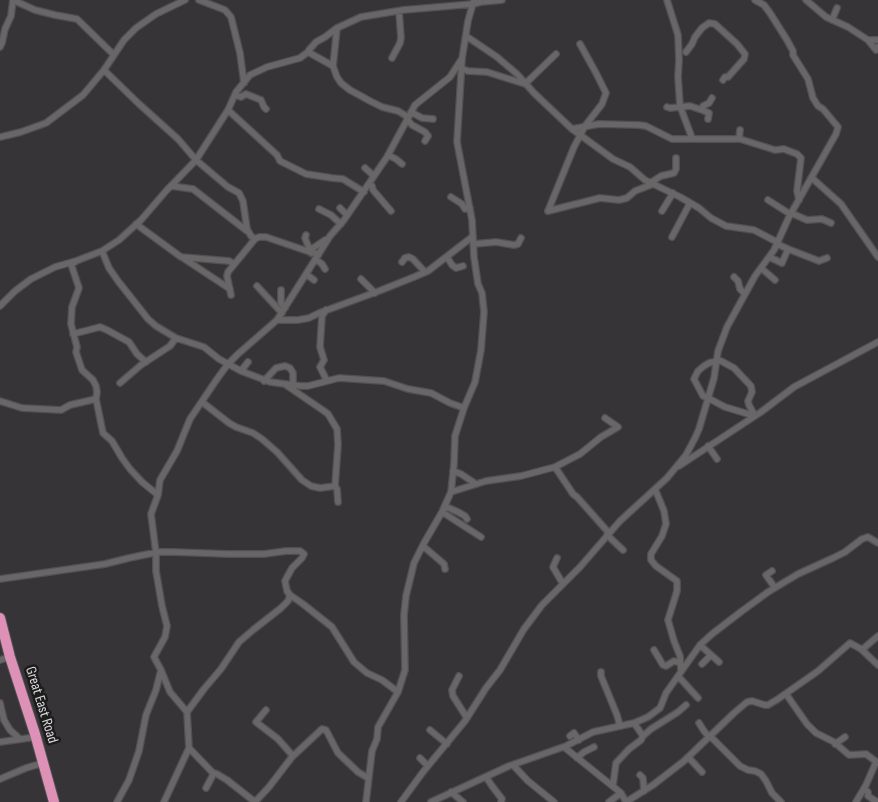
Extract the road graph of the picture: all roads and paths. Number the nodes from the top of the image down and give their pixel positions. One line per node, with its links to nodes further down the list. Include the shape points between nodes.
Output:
1 (13, 0): 18 (street); 23 (street, via 35,10 77,19)
2 (185, 0): 23 (street, via 136,28)
3 (199, 0): 30 (street, via 225,10 231,17)
4 (502, 0): 8 (street)
5 (667, 0): 14 (street)
6 (755, 0): 56 (street, via 770,13 804,72 813,98 838,127)
7 (806, 0): 11 (street)
8 (474, 2): 10 (street); 13 (street)
9 (837, 8): 11 (street)
10 (399, 11): 12 (street, via 361,17); 25 (street, via 401,38)
11 (832, 20): 15 (street)
12 (337, 28): 20 (street, via 316,42); 26 (street)
13 (466, 36): 27 (street); 31 (street, via 498,57)
14 (678, 38): 21 (street); 24 (street)
15 (868, 40): 16 (street); 19 (street, via 876,50)
16 (878, 40)
17 (580, 44): 42 (street, via 606,94)
18 (0, 47)
19 (878, 47)
20 (308, 52): 26 (street); 30 (street, via 300,58 250,75)
21 (686, 52): 24 (street); 29 (street, via 702,28 715,24 745,54)
22 (556, 54): 31 (street)
23 (114, 55): 28 (street)
24 (679, 57): 34 (street)
25 (392, 58)
26 (333, 66): 39 (street, via 341,83 350,90 382,107)
27 (459, 68): 31 (street); 39 (street, via 416,105); 68 (street, via 457,142)
28 (104, 70): 46 (street, via 83,95 46,123); 52 (street)
29 (723, 80)
30 (244, 83): 32 (street)
31 (525, 84): 43 (street)
32 (235, 95): 36 (street, via 241,97 246,94 262,100); 37 (street)
33 (712, 98): 38 (street)
34 (680, 106): 35 (street); 38 (street); 47 (street)
35 (666, 107)
36 (266, 109)
37 (228, 110): 52 (street); 61 (street, via 280,161 306,174 343,179)
38 (702, 110): 41 (street, via 709,113)
39 (409, 116): 40 (street); 49 (street, via 412,125 426,132); 50 (street)
40 (433, 119)
41 (708, 119)
42 (585, 126): 43 (street); 45 (street); 47 (street, via 646,126 672,139)
43 (572, 129): 45 (street)
44 (740, 130): 48 (street)
45 (581, 136): 57 (street); 57 (street, via 548,210 600,198 627,198)
46 (0, 137)
47 (692, 138): 48 (street)
48 (739, 139): 65 (street, via 800,156)
49 (425, 141)
50 (388, 155): 53 (street); 55 (street)
51 (676, 158): 57 (street, via 674,173)
52 (196, 160): 59 (street); 77 (street, via 239,193)
53 (402, 164)
54 (365, 168): 55 (street)
55 (374, 176): 58 (street)
56 (812, 178): 65 (street); 93 (street, via 841,204)
57 (651, 183): 62 (street)
58 (370, 185): 60 (street); 61 (street); 70 (street)
59 (171, 186): 75 (street); 77 (street, via 193,189)
60 (379, 186)
61 (364, 192): 73 (street)
62 (672, 193): 66 (street); 71 (street)
63 (451, 197): 68 (street, via 464,209)
64 (768, 200): 72 (street)
65 (799, 200): 72 (street)
66 (690, 203): 81 (street); 84 (street, via 726,226 754,230)
67 (340, 208): 73 (street)
68 (470, 208): 79 (street)
69 (319, 209): 76 (street)
70 (391, 211)
71 (662, 211)
72 (791, 214): 74 (street); 84 (street)
73 (347, 215): 76 (street)
74 (831, 223)
75 (136, 224): 87 (street); 89 (street)
76 (341, 224): 83 (street)
77 (249, 233): 82 (street)
78 (306, 235): 88 (street)
79 (472, 237): 85 (street); 91 (street)
80 (521, 238): 85 (street, via 514,245 496,242)
81 (672, 238)
82 (255, 239): 88 (street, via 266,237); 97 (street)
83 (328, 239): 88 (street); 90 (street)
84 (777, 243): 86 (street); 92 (street)
85 (474, 244): 134 (street, via 484,330 475,382)
86 (788, 249): 92 (street, via 782,264); 94 (street, via 820,261)
87 (102, 251): 95 (street); 118 (street, via 118,281 148,319)
88 (310, 251): 90 (street)
89 (181, 256): 97 (street); 108 (street)
90 (317, 256): 100 (street); 102 (street)
91 (447, 256): 98 (street, via 456,268); 101 (street)
92 (769, 257): 99 (street)
93 (878, 257)
94 (827, 258)
95 (76, 261): 113 (street, via 31,279); 117 (street, via 71,264 79,288 70,316)
96 (402, 262): 101 (street, via 409,256)
97 (234, 264): 103 (street)
98 (463, 266)
99 (761, 268): 107 (street); 112 (street)
100 (325, 269)
101 (425, 272): 111 (street)
102 (306, 274): 106 (street); 114 (street)
103 (227, 276): 108 (street); 108 (street, via 230,292)
104 (734, 277): 112 (street)
105 (361, 279): 111 (street)
106 (314, 280)
107 (775, 280)
108 (221, 284)
109 (257, 286): 114 (street)
110 (281, 290): 114 (street)
111 (375, 293): 115 (street)
112 (745, 294): 120 (street, via 726,327)
113 (0, 306)
114 (283, 310): 116 (street)
115 (326, 310): 116 (street, via 309,318); 126 (street, via 322,316 320,347 324,360 320,367)
116 (277, 320): 123 (street)
117 (74, 334): 121 (street, via 100,327 129,342); 131 (street, via 82,370 96,386)
118 (176, 338): 121 (street); 123 (street, via 204,347)
119 (878, 342): 135 (street, via 794,387)
120 (717, 361): 130 (street); 130 (street, via 704,366 694,379 702,396); 135 (street, via 734,368 752,386 748,401)
121 (146, 362): 127 (street)
122 (248, 362): 124 (street)
123 (228, 364): 124 (street); 133 (street)
124 (241, 371): 125 (street)
125 (264, 381): 128 (street); 129 (street, via 276,368 285,366 293,373)
126 (327, 381): 129 (street, via 308,386); 134 (street, via 348,378 384,381 431,393)
127 (120, 382)
128 (286, 385): 129 (street); 143 (street, via 328,414 337,429)
129 (293, 385)
130 (708, 398): 135 (street); 140 (street, via 695,438)
131 (96, 399): 132 (street, via 61,410 22,408); 146 (street, via 103,433 130,469)
132 (0, 401)
133 (202, 402): 143 (street, via 236,427 262,439 311,486); 146 (street, via 190,419 178,451 160,480)
134 (464, 408): 141 (street, via 455,436)
135 (755, 416): 137 (street)
136 (605, 418): 139 (street, via 618,427)
137 (708, 446): 138 (street); 140 (street)
138 (717, 459)
139 (555, 467): 142 (street); 150 (street, via 573,494)
140 (676, 468): 144 (street)
141 (453, 472): 142 (street); 145 (street)
142 (476, 484): 145 (street)
143 (335, 486): 147 (street)
144 (656, 489): 150 (street); 171 (street, via 666,524 651,560 676,581 677,591 668,620)
145 (451, 492): 148 (street)
146 (158, 496): 155 (street, via 151,514)
147 (338, 502)
148 (443, 510): 149 (street, via 449,508); 151 (street); 153 (street)
149 (467, 519)
150 (608, 534): 154 (street); 160 (street)
151 (481, 537)
152 (878, 543): 161 (street, via 868,537)
153 (423, 546): 157 (street); 178 (street, via 414,563 406,596 406,670)
154 (623, 550)
155 (156, 553): 159 (street); 162 (street, via 300,552 304,556 285,581); 174 (street, via 156,571 167,626 154,657)
156 (557, 558): 160 (street, via 553,566)
157 (446, 569)
158 (772, 571): 161 (street, via 766,576)
159 (0, 579)
160 (563, 584): 185 (street, via 533,616)
161 (775, 588): 165 (street)
162 (290, 595): 178 (street, via 332,628 354,662); 184 (street, via 281,608 239,642)
163 (0, 618): 169 (highway, Great East Road)
164 (878, 636): 166 (street)
165 (700, 645): 168 (street); 176 (street)
166 (861, 649): 173 (street); 179 (street, via 850,643)
167 (654, 650): 171 (street, via 663,665 674,661)
168 (711, 655): 170 (street); 172 (street)
169 (5, 658): 192 (highway, Great East Road)
170 (719, 662)
171 (680, 663): 176 (street)
172 (702, 664)
173 (878, 665)
174 (161, 670): 184 (street, via 170,692); 223 (street, via 146,715 139,751)
175 (601, 672): 188 (street)
176 (680, 674): 180 (street); 186 (street, via 660,708)
177 (459, 676): 185 (street, via 452,690 453,696)
178 (398, 692): 215 (street, via 378,727)
179 (786, 694): 193 (street, via 765,706 747,702); 199 (street, via 807,724)
180 (698, 698)
181 (0, 703): 195 (street, via 4,720)
182 (686, 705): 191 (street)
183 (266, 710): 203 (street, via 256,722)
184 (187, 712): 202 (street)
185 (467, 718): 198 (street)
186 (634, 723): 188 (street); 191 (street)
187 (699, 723): 193 (street)
188 (620, 726): 196 (street, via 593,732)
189 (430, 730): 198 (street)
190 (570, 736): 196 (street, via 574,733)
191 (643, 736): 217 (street, via 616,763)
192 (36, 737): 195 (street); 208 (highway, Great East Road)
193 (710, 737): 206 (street); 234 (street, via 741,767 761,774)
194 (845, 737): 199 (street)
195 (20, 739): 197 (street)
196 (579, 740): 200 (street)
197 (0, 742)
198 (447, 744): 210 (street)
199 (835, 744): 207 (street, via 849,756 864,754)
200 (564, 747): 205 (street); 209 (street)
201 (594, 747): 205 (street)
202 (189, 748): 212 (street); 225 (street)
203 (294, 756): 215 (street, via 324,729 338,753); 226 (street)
204 (420, 758): 210 (street)
205 (577, 758): 217 (street)
206 (687, 758): 211 (street); 220 (street)
207 (877, 762): 219 (street)
208 (43, 763): 216 (street); 224 (highway, Great East Road)
209 (513, 765): 214 (street); 232 (street)
210 (428, 766): 228 (street)
211 (702, 772)
212 (214, 774): 218 (street); 226 (street)
213 (640, 775): 220 (street)
214 (486, 777): 221 (street); 231 (street, via 502,798)
215 (368, 778): 227 (street)
216 (0, 779)
217 (613, 785): 222 (street)
218 (206, 788)
219 (864, 789): 235 (street); 236 (street)
220 (644, 791): 222 (street, via 626,802)
221 (452, 792): 229 (street); 230 (street)
222 (621, 793): 233 (street)
223 (118, 801)
224 (54, 802)
225 (164, 802)
226 (255, 802)
227 (366, 802)
228 (401, 802)
229 (431, 802)
230 (463, 802)
231 (501, 802)
232 (554, 802)
233 (609, 802)
234 (780, 802)
235 (856, 802)
236 (877, 802)

